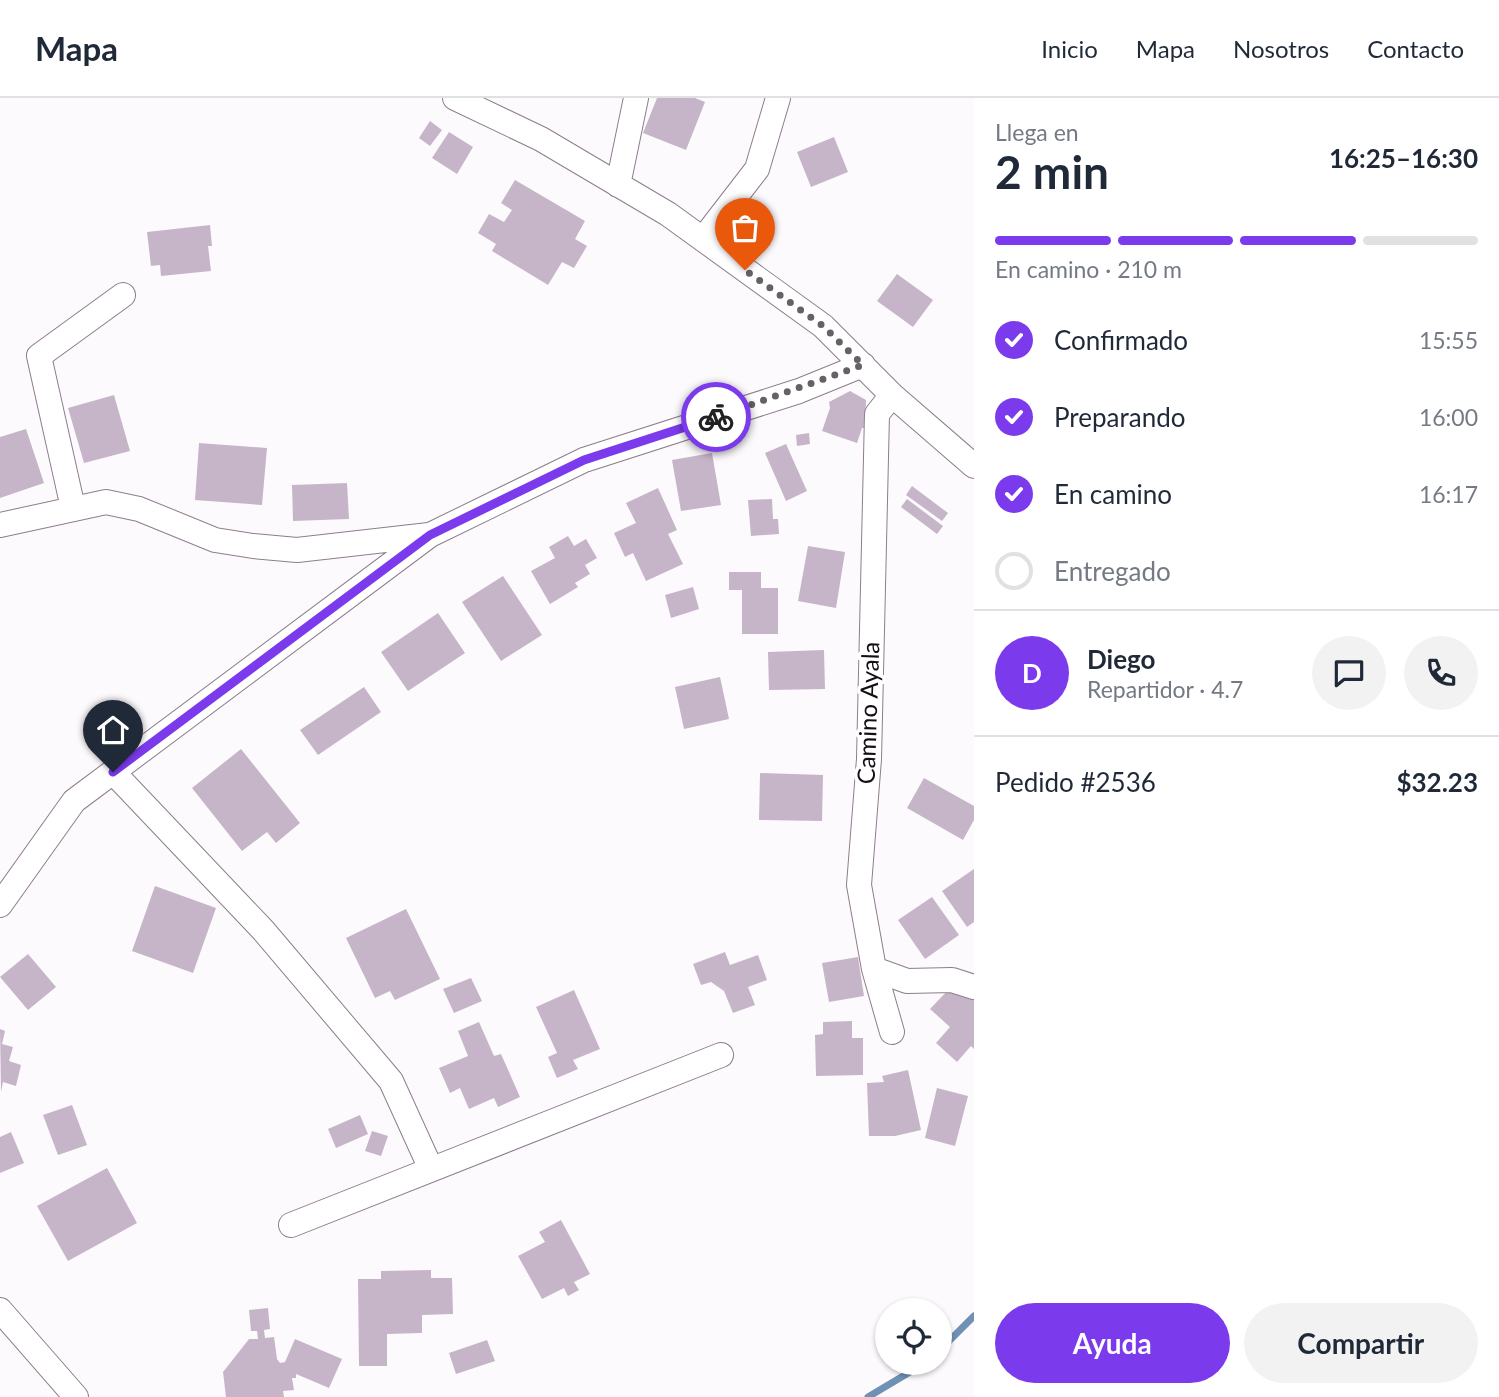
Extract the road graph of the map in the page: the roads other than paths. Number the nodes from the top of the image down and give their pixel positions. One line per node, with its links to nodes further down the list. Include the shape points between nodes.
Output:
1 (455, 98): 4 (street, via 541,139)
2 (636, 98): 4 (street)
3 (778, 98): 5 (street, via 757,169)
4 (618, 185): 5 (street)
5 (703, 239): 7 (street, via 823,326)
6 (123, 295): 10 (street, via 39,356)
7 (863, 365): 8 (street); 12 (street, via 799,391 584,460)
8 (892, 395): 9 (street); 15 (street, Camino Ayala, via 877,414 869,760 859,885)
9 (974, 466)
10 (73, 508): 11 (street); 12 (street, via 106,502 139,509 215,540 297,550)
11 (0, 525)
12 (430, 535): 13 (street)
13 (113, 772): 14 (street, via 74,801); 19 (street, via 263,930 391,1081)
14 (0, 905)
15 (874, 969): 16 (street, via 907,981 952,980); 17 (street, Camino Ayala)
16 (974, 988)
17 (892, 1032)
18 (721, 1055): 19 (street)
19 (431, 1169): 20 (street)
20 (291, 1225)
21 (0, 1310): 22 (street)
22 (76, 1397)

